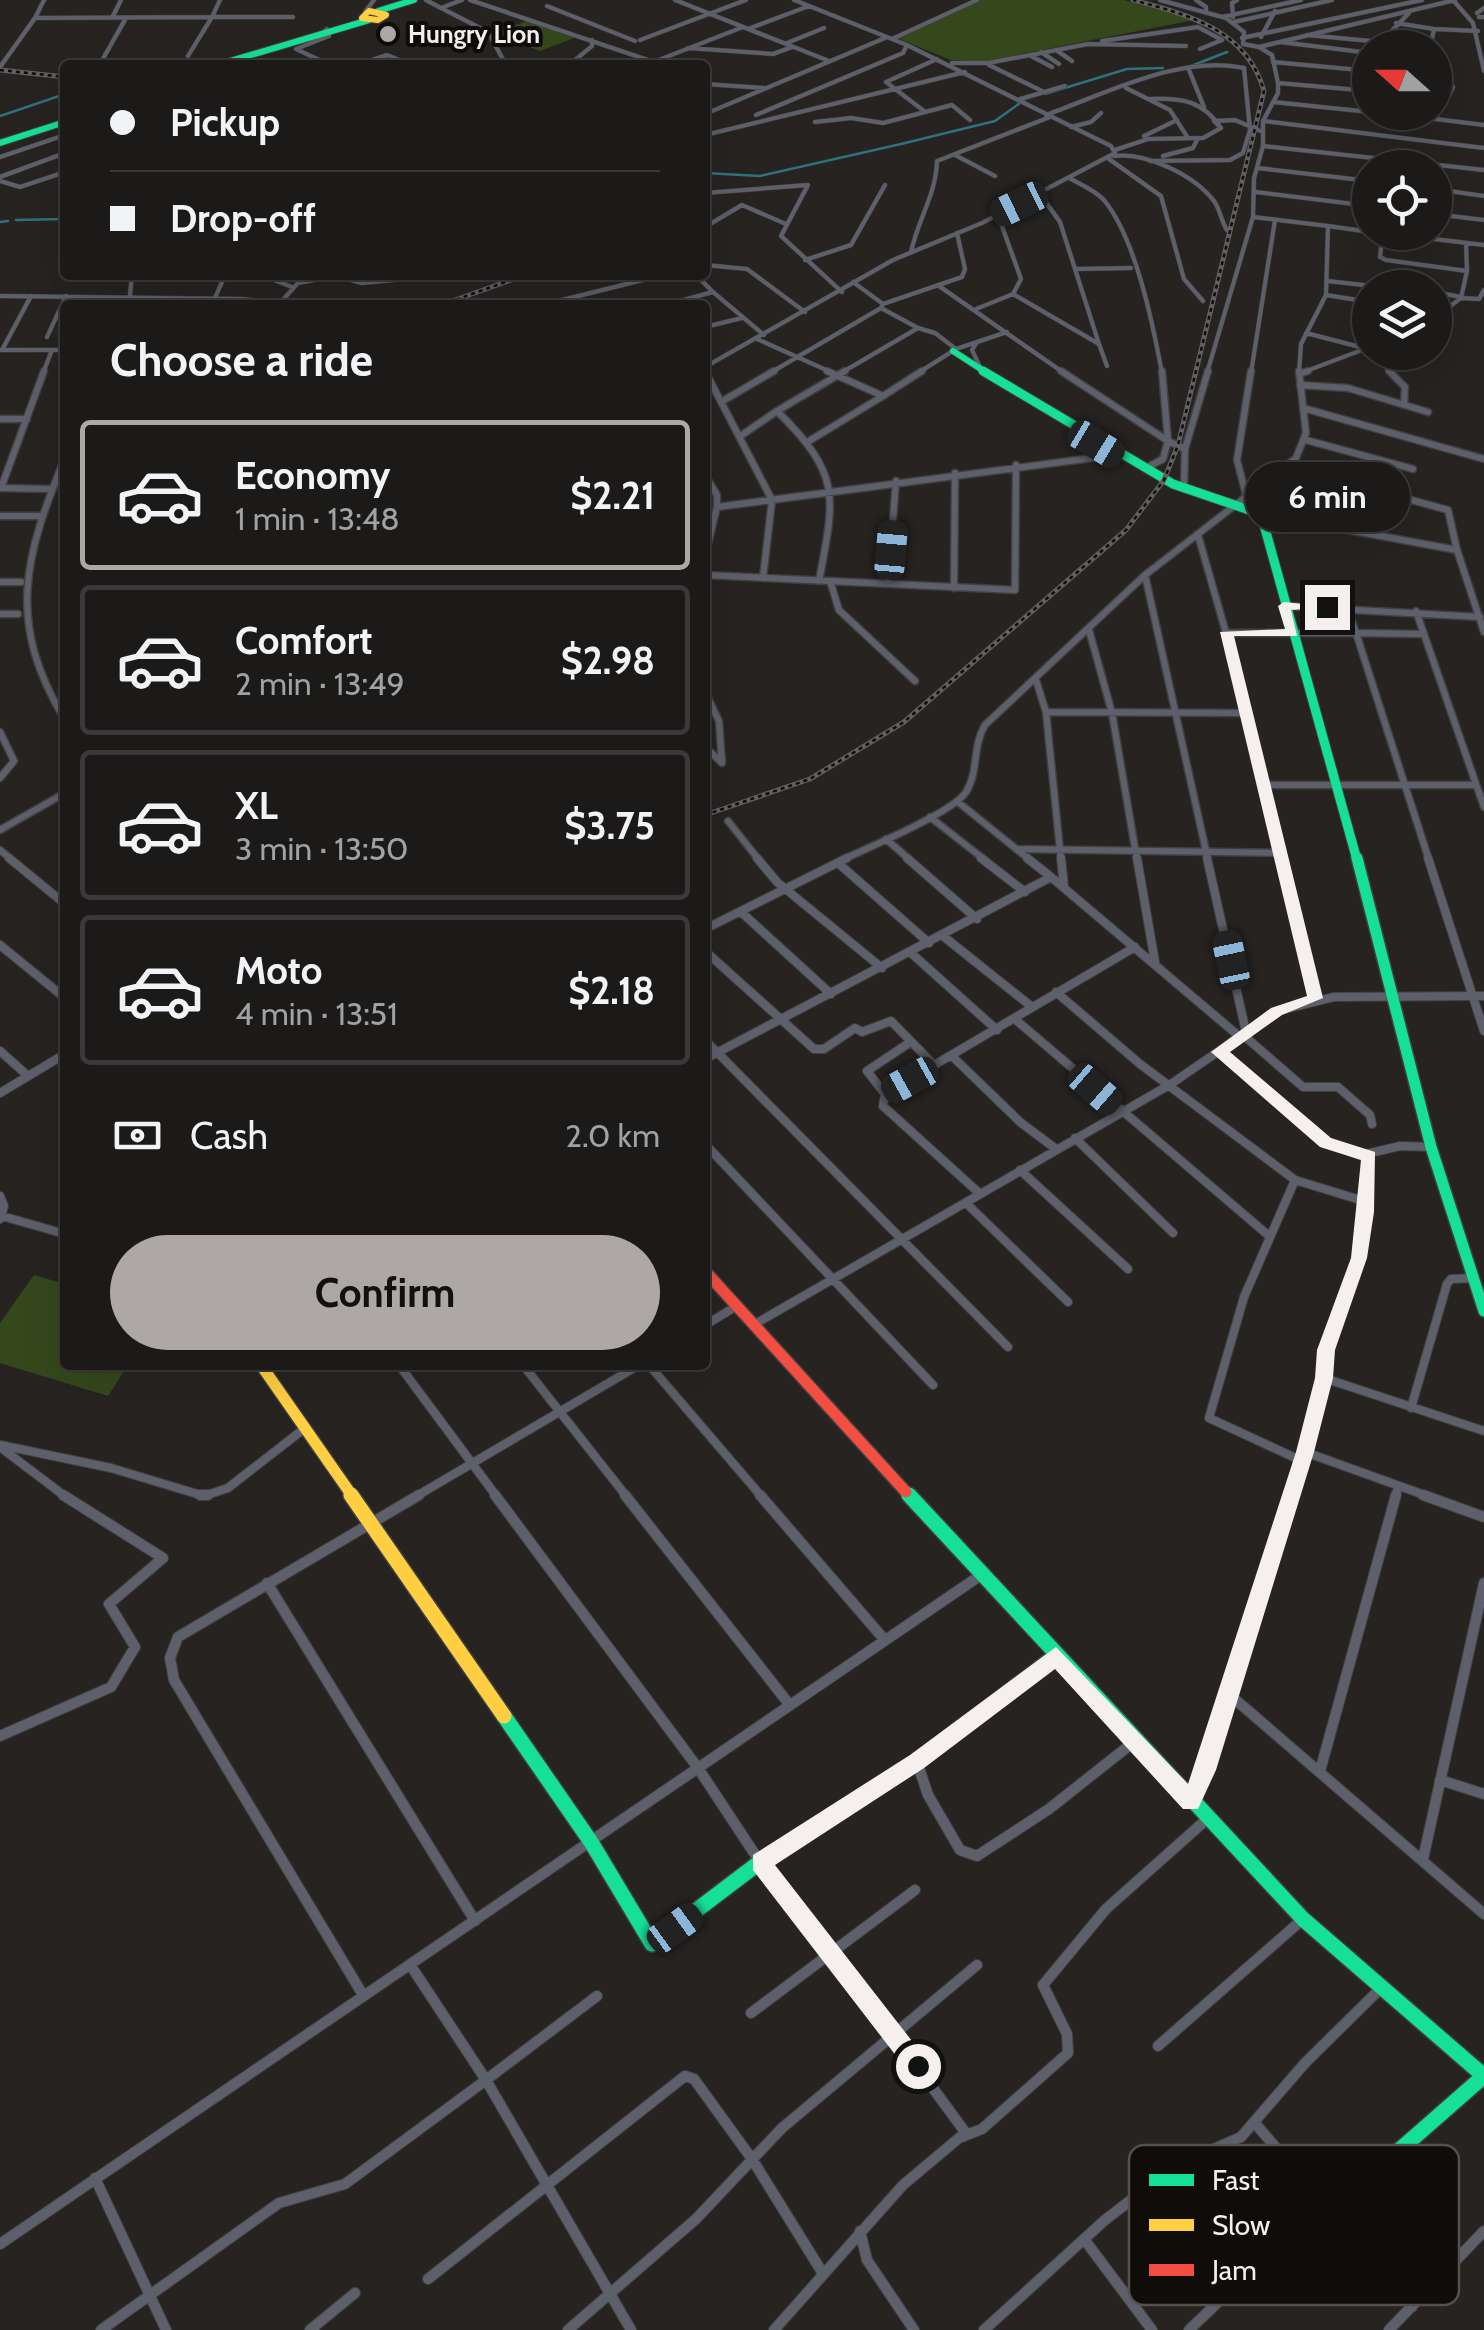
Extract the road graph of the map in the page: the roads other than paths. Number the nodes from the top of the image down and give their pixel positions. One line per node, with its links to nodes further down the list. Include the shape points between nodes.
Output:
1 (44, 0): 34 (street)
2 (121, 0): 35 (street)
3 (220, 0): 30 (street)
4 (420, 0): 21 (street); 24 (main road)
5 (462, 0): 21 (street)
6 (470, 0): 49 (street)
7 (675, 0): 28 (street)
8 (746, 0): 28 (street)
9 (794, 0): 20 (street)
10 (977, 0): 47 (street)
11 (1160, 0): 26 (street)
12 (1196, 0): 26 (street)
13 (1237, 0): 29 (street)
14 (1301, 0): 18 (street)
15 (1332, 0): 27 (street)
16 (1422, 0): 45 (street)
17 (1454, 0): 22 (street); 25 (street)
18 (1279, 2): 27 (street); 29 (street)
19 (548, 6): 28 (street, via 638,41)
20 (810, 6): 39 (street); 47 (street)
21 (441, 8): 73 (street, via 488,32)
22 (1417, 8): 38 (street); 44 (street)
23 (1484, 8): 33 (street)
24 (376, 9): 41 (main road)
25 (1468, 9): 33 (street); 33 (street)
26 (1206, 13): 32 (street)
27 (1274, 13): 37 (street); 45 (street)
28 (712, 14): 39 (street)
29 (1235, 14): 32 (street); 37 (street)
30 (212, 17): 31 (street); 36 (street); 64 (street)
31 (293, 17)
32 (1220, 17): 37 (street)
33 (1479, 17): 46 (street)
34 (34, 18): 35 (street); 83 (street)
35 (112, 18): 36 (street)
36 (126, 18): 67 (street)
37 (1233, 21): 48 (street)
38 (1396, 23): 42 (street); 43 (street)
39 (746, 28): 52 (street); 58 (street)
40 (824, 28): 52 (street)
41 (331, 29): 68 (main road); 69 (street); 70 (street, via 330,36 296,49)
42 (1434, 29): 46 (street)
43 (1391, 30)
44 (1303, 34): 50 (street); 51 (street)
45 (1261, 36): 48 (street)
46 (1481, 36): 65 (street)
47 (890, 38): 54 (street); 77 (street)
48 (1242, 38): 57 (street, via 1248,47)
49 (592, 40): 74 (street); 75 (street)
50 (1272, 41): 57 (street); 61 (street)
51 (1352, 41)
52 (786, 44): 55 (street)
53 (1088, 44): 56 (street); 59 (street, via 1198,27 1222,40); 60 (street)
54 (907, 45): 66 (street); 110 (street, via 903,53)
55 (794, 46): 58 (street, via 774,54); 77 (street)
56 (1186, 46)
57 (1259, 47): 79 (street)
58 (688, 48): 76 (street)
59 (1200, 49)
60 (1056, 50): 62 (street); 78 (street)
61 (1352, 51)
62 (1041, 52): 63 (street); 82 (street)
63 (1026, 54): 81 (street); 84 (street)
64 (188, 56)
65 (1482, 56): 87 (street)
66 (937, 59): 80 (street); 95 (street, via 886,82)
67 (102, 60)
68 (233, 60)
69 (241, 60)
70 (319, 60)
71 (372, 60): 72 (street)
72 (398, 60)
73 (503, 60)
74 (576, 60)
75 (644, 60)
76 (659, 60)
77 (829, 61): 92 (street)
78 (1072, 61)
79 (1273, 62): 85 (street); 89 (street)
80 (947, 64): 81 (street); 88 (street)
81 (984, 64): 96 (street)
82 (1059, 64)
83 (0, 67)
84 (1052, 68)
85 (1352, 69)
86 (1189, 70): 93 (street); 97 (street); 122 (street, via 1227,62 1244,68)
87 (1484, 71)
88 (966, 72): 95 (street); 102 (street)
89 (1278, 82): 94 (street); 103 (street)
90 (710, 84): 92 (street)
91 (1064, 86): 96 (street)
92 (764, 88): 108 (street)
93 (1126, 88): 100 (street); 111 (street)
94 (1352, 89)
95 (902, 90): 98 (street); 101 (street)
96 (1042, 91): 102 (street)
97 (1198, 92): 99 (street); 105 (street)
98 (882, 94): 101 (street); 104 (street)
99 (1184, 98): 100 (street); 105 (street)
100 (1150, 99): 114 (street)
101 (907, 100): 106 (street)
102 (1020, 101): 111 (street)
103 (1273, 102): 107 (street); 115 (street)
104 (841, 105): 112 (street); 124 (street)
105 (1205, 108): 121 (street)
106 (924, 110): 112 (street, via 883,123); 113 (street, via 952,105)
107 (1352, 110)
108 (710, 112)
109 (1101, 113): 120 (street)
110 (756, 115)
111 (1048, 116): 120 (street); 133 (street)
112 (854, 118): 118 (street)
113 (970, 120)
114 (1176, 120): 126 (street); 129 (street)
115 (1263, 121): 123 (street); 131 (street)
116 (1452, 121): 119 (street)
117 (60, 122): 128 (main road)
118 (815, 122)
119 (1484, 125)
120 (1071, 127): 134 (street)
121 (1221, 128): 122 (street, via 1214,121 1235,120); 127 (street)
122 (1250, 130): 123 (street); 136 (street, via 1245,152 1234,159)
123 (1263, 132): 130 (street)
124 (710, 134)
125 (60, 137): 135 (street)
126 (1188, 138): 127 (street); 129 (street)
127 (1198, 138): 136 (street, via 1192,148)
128 (1, 142)
129 (1132, 144): 134 (street)
130 (1263, 146): 138 (street); 139 (street)
131 (1484, 148)
132 (60, 155): 142 (street)
133 (954, 155): 141 (street); 167 (street, via 935,164 940,179)
134 (1112, 155): 137 (street); 143 (street); 208 (street, via 1160,196 1189,290)
135 (0, 157)
136 (1160, 159): 137 (street)
137 (1150, 161): 161 (street, via 1216,202)
138 (1258, 168): 144 (street); 147 (street)
139 (1484, 170)
140 (60, 174): 142 (street, via 20,187)
141 (995, 176)
142 (0, 179)
143 (1071, 179): 149 (street); 170 (street, via 1107,204)
144 (1352, 179)
145 (885, 185): 168 (street, via 851,245)
146 (1452, 191): 150 (street)
147 (1256, 192): 151 (street); 154 (street)
148 (710, 193): 158 (street, via 808,185)
149 (1040, 194): 152 (street); 171 (street, via 1060,222)
150 (1484, 196)
151 (1352, 204)
152 (998, 215): 162 (street); 188 (street, via 1021,279)
153 (1452, 216): 156 (street)
154 (1253, 218): 155 (street); 252 (street)
155 (1275, 220): 159 (street); 267 (street, via 1236,460)
156 (1484, 220)
157 (710, 223): 158 (street, via 742,205)
158 (786, 224): 168 (street, via 782,240)
159 (1328, 226): 160 (street); 180 (street)
160 (1352, 229)
161 (1227, 230)
162 (956, 233): 167 (street); 183 (street, via 965,273)
163 (1452, 241): 164 (street)
164 (1466, 243): 165 (street); 172 (street)
165 (1484, 245)
166 (1382, 250): 172 (street, via 1386,260)
167 (911, 252): 181 (street)
168 (806, 260): 187 (street)
169 (710, 264): 213 (street, via 742,265)
170 (1132, 268): 171 (street); 251 (street, via 1161,358)
171 (1076, 269): 222 (street)
172 (1467, 270): 197 (street)
173 (223, 280): 196 (street)
174 (274, 280): 184 (street)
175 (323, 280): 184 (street)
176 (353, 280): 177 (street)
177 (393, 280)
178 (643, 280): 194 (street)
179 (701, 280): 186 (street)
180 (1327, 280): 182 (street); 189 (street)
181 (853, 282): 187 (street); 210 (street)
182 (1352, 283)
183 (939, 286): 210 (street); 212 (street)
184 (292, 287): 204 (street)
185 (1484, 290): 197 (street, via 1479,300)
186 (714, 292): 207 (street); 214 (street)
187 (842, 292): 213 (street)
188 (1014, 294): 212 (street); 222 (street)
189 (1326, 295): 198 (street); 218 (street)
190 (0, 296): 191 (street)
191 (31, 296): 192 (street); 227 (street)
192 (66, 296): 193 (street); 199 (street)
193 (99, 296): 200 (street); 201 (street)
194 (577, 296): 205 (street); 206 (street)
195 (1452, 296): 197 (street)
196 (216, 298): 202 (street); 203 (street)
197 (1461, 298): 209 (street)
198 (1352, 299)
199 (64, 300)
200 (98, 300)
201 (124, 300)
202 (159, 300)
203 (248, 300)
204 (282, 300)
205 (561, 300)
206 (581, 300)
207 (684, 300)
208 (1203, 302)
209 (1452, 304)
210 (882, 306): 216 (street); 229 (street)
211 (60, 308): 219 (street)
212 (976, 310): 217 (street)
213 (805, 312): 220 (street)
214 (742, 318): 215 (street); 220 (street)
215 (710, 326)
216 (918, 328): 226 (street); 235 (street)
217 (1007, 332): 221 (street); 251 (street)
218 (1306, 333): 223 (street); 234 (street)
219 (46, 337)
220 (761, 337): 229 (street); 230 (street)
221 (977, 342): 226 (street); 233 (street, via 972,350)
222 (1098, 344): 231 (street)
223 (1352, 344)
224 (52, 350): 225 (street); 227 (street); 245 (street)
225 (60, 350)
226 (954, 350): 233 (main road); 238 (street)
227 (2, 352)
228 (1352, 354): 234 (street)
229 (798, 359): 235 (street); 239 (street)
230 (710, 366)
231 (1108, 366)
232 (1389, 370): 240 (street, via 1405,386)
233 (982, 371): 253 (main road)
234 (1298, 374): 237 (street)
235 (837, 378): 238 (street); 242 (street)
236 (710, 379): 239 (street)
237 (1300, 384): 240 (street, via 1337,386); 241 (street)
238 (883, 396): 250 (street)
239 (721, 402): 246 (street)
240 (1404, 405): 243 (street)
241 (1302, 408): 249 (street); 254 (street)
242 (777, 412): 247 (street); 250 (street)
243 (1428, 412)
244 (0, 418): 245 (street)
245 (27, 419): 263 (street)
246 (737, 427): 247 (street); 248 (street)
247 (756, 427): 248 (street)
248 (742, 435): 268 (street)
249 (1306, 440): 256 (street); 258 (street)
250 (808, 441): 266 (street)
251 (1168, 442): 252 (street); 257 (street, via 1163,459)
252 (1186, 449): 264 (street)
253 (1115, 455): 255 (street); 257 (main road)
254 (1484, 459)
255 (1016, 465): 260 (street); 284 (street, via 1018,588)
256 (1288, 466): 267 (street); 275 (street, via 1445,508)
257 (1148, 467): 264 (main road)
258 (1413, 469)
259 (60, 470): 265 (street)
260 (956, 473): 261 (street); 284 (street)
261 (896, 481): 266 (street); 283 (street)
262 (710, 483): 269 (street)
263 (1, 488): 265 (street)
264 (1184, 489): 267 (main road)
265 (52, 490): 272 (street)
266 (835, 490): 268 (street); 279 (street)
267 (1240, 499): 270 (main road); 274 (street)
268 (772, 500): 269 (street); 278 (street)
269 (717, 506): 273 (street)
270 (1261, 514): 275 (street); 285 (main road)
271 (0, 516): 272 (street)
272 (40, 516): 282 (street)
273 (710, 535)
274 (1198, 535): 277 (street); 293 (street)
275 (1457, 550): 290 (street)
276 (710, 575): 278 (street)
277 (1146, 575): 292 (street); 303 (street)
278 (763, 578): 279 (street)
279 (819, 581): 280 (street)
280 (830, 581): 283 (street); 300 (street, via 839,610)
281 (0, 582): 282 (street)
282 (21, 582): 289 (street)
283 (888, 584): 284 (street)
284 (954, 588)
285 (1284, 606): 286 (street); 295 (main road)
286 (1346, 608): 287 (street); 296 (street)
287 (1416, 611): 290 (street); 297 (street)
288 (0, 614): 289 (street)
289 (18, 614): 291 (street)
290 (1481, 617): 294 (street)
291 (18, 626)
292 (1089, 630): 299 (street); 305 (street)
293 (1226, 632): 295 (street); 306 (street)
294 (1484, 632)
295 (1292, 633): 296 (street); 312 (main road)
296 (1356, 634): 297 (street); 311 (street)
297 (1420, 634): 313 (street)
298 (34, 679): 304 (street)
299 (1036, 680): 302 (street); 315 (street, via 978,735 974,780)
300 (915, 681)
301 (710, 701): 308 (street, via 719,720 722,763)
302 (1046, 712): 305 (street); 323 (street)
303 (1179, 712): 305 (street); 306 (street); 325 (street)
304 (60, 713)
305 (1112, 713): 324 (street)
306 (1247, 713): 310 (street)
307 (0, 732): 309 (street, via 14,754 12,768)
308 (710, 752)
309 (0, 778)
310 (1265, 785): 312 (street); 326 (street)
311 (1404, 785): 312 (street); 313 (street); 348 (street)
312 (1336, 786): 347 (main road)
313 (1480, 790): 316 (street)
314 (60, 799): 319 (street)
315 (958, 802): 317 (street); 321 (street)
316 (1484, 807)
317 (930, 817): 320 (street); 331 (street)
318 (728, 820): 330 (street, via 777,882)
319 (0, 830)
320 (886, 839): 327 (street); 334 (street)
321 (1016, 849): 323 (street); 328 (street)
322 (0, 850): 332 (street)
323 (1060, 850): 324 (street); 329 (street)
324 (1137, 852): 325 (street); 342 (street)
325 (1208, 853): 326 (street); 356 (street)
326 (1282, 853): 350 (street)
327 (838, 863): 330 (street); 337 (street)
328 (1051, 877): 329 (street); 331 (street)
329 (1064, 886): 339 (street)
330 (789, 887): 333 (street); 343 (street)
331 (1025, 892): 334 (street)
332 (60, 900)
333 (741, 912): 335 (street); 346 (street)
334 (977, 918): 336 (street)
335 (710, 927)
336 (943, 936): 337 (street); 351 (street)
337 (929, 943): 340 (street)
338 (0, 945): 345 (street)
339 (1136, 948): 342 (street); 344 (street)
340 (910, 953): 343 (street); 354 (street)
341 (710, 955): 353 (street)
342 (1155, 962): 356 (street)
343 (882, 968): 346 (street)
344 (1056, 992): 351 (street); 367 (street)
345 (60, 994)
346 (831, 994): 353 (street)
347 (1395, 996): 348 (street); 350 (street); 373 (main road)
348 (1473, 996): 349 (street); 355 (street)
349 (1484, 996)
350 (1315, 998): 356 (street)
351 (1032, 1006): 352 (street)
352 (1016, 1020): 354 (street); 370 (street)
353 (779, 1021): 357 (street, via 820,1050 855,1028 862,1032 891,1021); 360 (street)
354 (998, 1030): 362 (street)
355 (1484, 1031)
356 (1243, 1034): 361 (street); 371 (street, via 1303,1087 1338,1087)
357 (909, 1043): 365 (street); 369 (street, via 867,1071)
358 (710, 1045): 360 (street)
359 (0, 1051): 366 (street)
360 (718, 1052): 363 (street); 387 (street)
361 (1219, 1052): 367 (street); 376 (street, via 1326,1143)
362 (952, 1056): 365 (street); 375 (street)
363 (710, 1057)
364 (60, 1058): 366 (street)
365 (935, 1066): 369 (street)
366 (28, 1076): 368 (street)
367 (1171, 1084): 370 (street); 378 (street)
368 (0, 1093)
369 (885, 1094): 379 (street, via 884,1106)
370 (1122, 1112): 372 (street); 386 (street)
371 (1372, 1124)
372 (1075, 1138): 375 (street); 385 (street)
373 (1432, 1146): 376 (street); 391 (main road)
374 (710, 1149): 390 (street)
375 (1056, 1149): 377 (street)
376 (1366, 1154): 381 (street)
377 (1020, 1170): 379 (street); 388 (street)
378 (1296, 1180): 381 (street); 386 (street)
379 (978, 1192): 382 (street)
380 (0, 1196): 383 (street)
381 (1367, 1202): 403 (street, via 1359,1258 1326,1350)
382 (966, 1203): 387 (street); 392 (street)
383 (1, 1218): 384 (street)
384 (60, 1233)
385 (1173, 1233)
386 (1268, 1235): 410 (street, via 1209,1418)
387 (905, 1239): 390 (street); 397 (street)
388 (1128, 1269)
389 (710, 1277): 393 (main road)
390 (832, 1278): 396 (street); 404 (street)
391 (1475, 1278): 394 (main road); 405 (street, via 1447,1284)
392 (1068, 1302)
393 (737, 1306): 395 (street); 396 (main road)
394 (1484, 1311)
395 (710, 1322)
396 (754, 1324): 415 (main road)
397 (1008, 1347)
398 (264, 1370): 407 (main road)
399 (403, 1370): 411 (street)
400 (527, 1370): 406 (street)
401 (630, 1370): 406 (street)
402 (653, 1370): 419 (street)
403 (1324, 1378): 405 (street); 410 (street)
404 (934, 1386)
405 (1411, 1408): 408 (street)
406 (559, 1410): 411 (street); 422 (street)
407 (305, 1428): 409 (street, via 228,1488 204,1496); 414 (main road)
408 (1484, 1431)
409 (0, 1446): 423 (street, via 94,1519 163,1558 109,1604 135,1648 111,1688)
410 (1303, 1456): 412 (street); 421 (street)
411 (471, 1462): 414 (street); 426 (street)
412 (1398, 1488): 413 (street); 427 (street)
413 (1484, 1518)
414 (369, 1521): 416 (street); 432 (main road)
415 (981, 1575): 419 (street); 420 (main road)
416 (267, 1583): 438 (street); 443 (street, via 178,1636 170,1667)
417 (1484, 1583): 418 (street)
418 (1478, 1636): 428 (street)
419 (883, 1638): 422 (street)
420 (1056, 1656): 424 (main road); 425 (main road)
421 (1230, 1695): 427 (street); 430 (street)
422 (788, 1704): 426 (street)
423 (0, 1736)
424 (1135, 1742): 425 (street, via 977,1856 960,1850); 430 (main road)
425 (917, 1762): 434 (main road)
426 (698, 1768): 432 (street); 434 (street)
427 (1320, 1770): 433 (street)
428 (1440, 1780): 429 (street); 433 (street)
429 (1484, 1794)
430 (1190, 1802): 431 (main road)
431 (1206, 1818): 437 (main road); 450 (street, via 1106,1909 1043,1985 1070,2031 1068,2053 982,2129)
432 (591, 1842): 434 (main road, via 652,1944); 438 (street)
433 (1423, 1859): 436 (street)
434 (760, 1862): 439 (street)
435 (915, 1890): 439 (street)
436 (1484, 1914)
437 (1303, 1919): 442 (main road); 447 (street)
438 (475, 1921): 441 (street)
439 (834, 1953): 445 (street); 446 (street)
440 (977, 1965): 446 (street)
441 (411, 1966): 443 (street); 448 (street)
442 (1381, 1988): 449 (street); 453 (main road, via 1484,2076)
443 (363, 1995): 455 (street)
444 (598, 1996): 448 (street)
445 (751, 2013)
446 (894, 2035): 450 (street); 454 (street)
447 (1158, 2046)
448 (486, 2080): 456 (street); 467 (street, via 346,2184 278,2203)
449 (1254, 2122): 451 (street); 452 (street)
450 (965, 2132): 458 (street)
451 (1227, 2145)
452 (1274, 2145)
453 (1406, 2145)
454 (752, 2158): 456 (street, via 694,2078 685,2076); 463 (street); 466 (street, via 696,2219)
455 (95, 2178): 461 (street); 467 (street)
456 (548, 2180): 464 (street); 466 (street)
457 (1129, 2203): 460 (street)
458 (860, 2231): 463 (street); 478 (street, via 868,2260)
459 (1484, 2231): 462 (street)
460 (1084, 2239): 468 (street); 479 (street)
461 (0, 2244)
462 (1459, 2257)
463 (822, 2272): 477 (street)
464 (428, 2279)
465 (355, 2293): 474 (street)
466 (607, 2293): 475 (street); 476 (street)
467 (148, 2294): 472 (street); 473 (street)
468 (1129, 2299)
469 (1133, 2305): 480 (street)
470 (1215, 2305): 481 (street)
471 (1412, 2307): 482 (street)
472 (101, 2330)
473 (166, 2330)
474 (310, 2330)
475 (568, 2330)
476 (631, 2330)
477 (774, 2330)
478 (914, 2330)
479 (984, 2330)
480 (1152, 2330)
481 (1189, 2330)
482 (1389, 2330)

